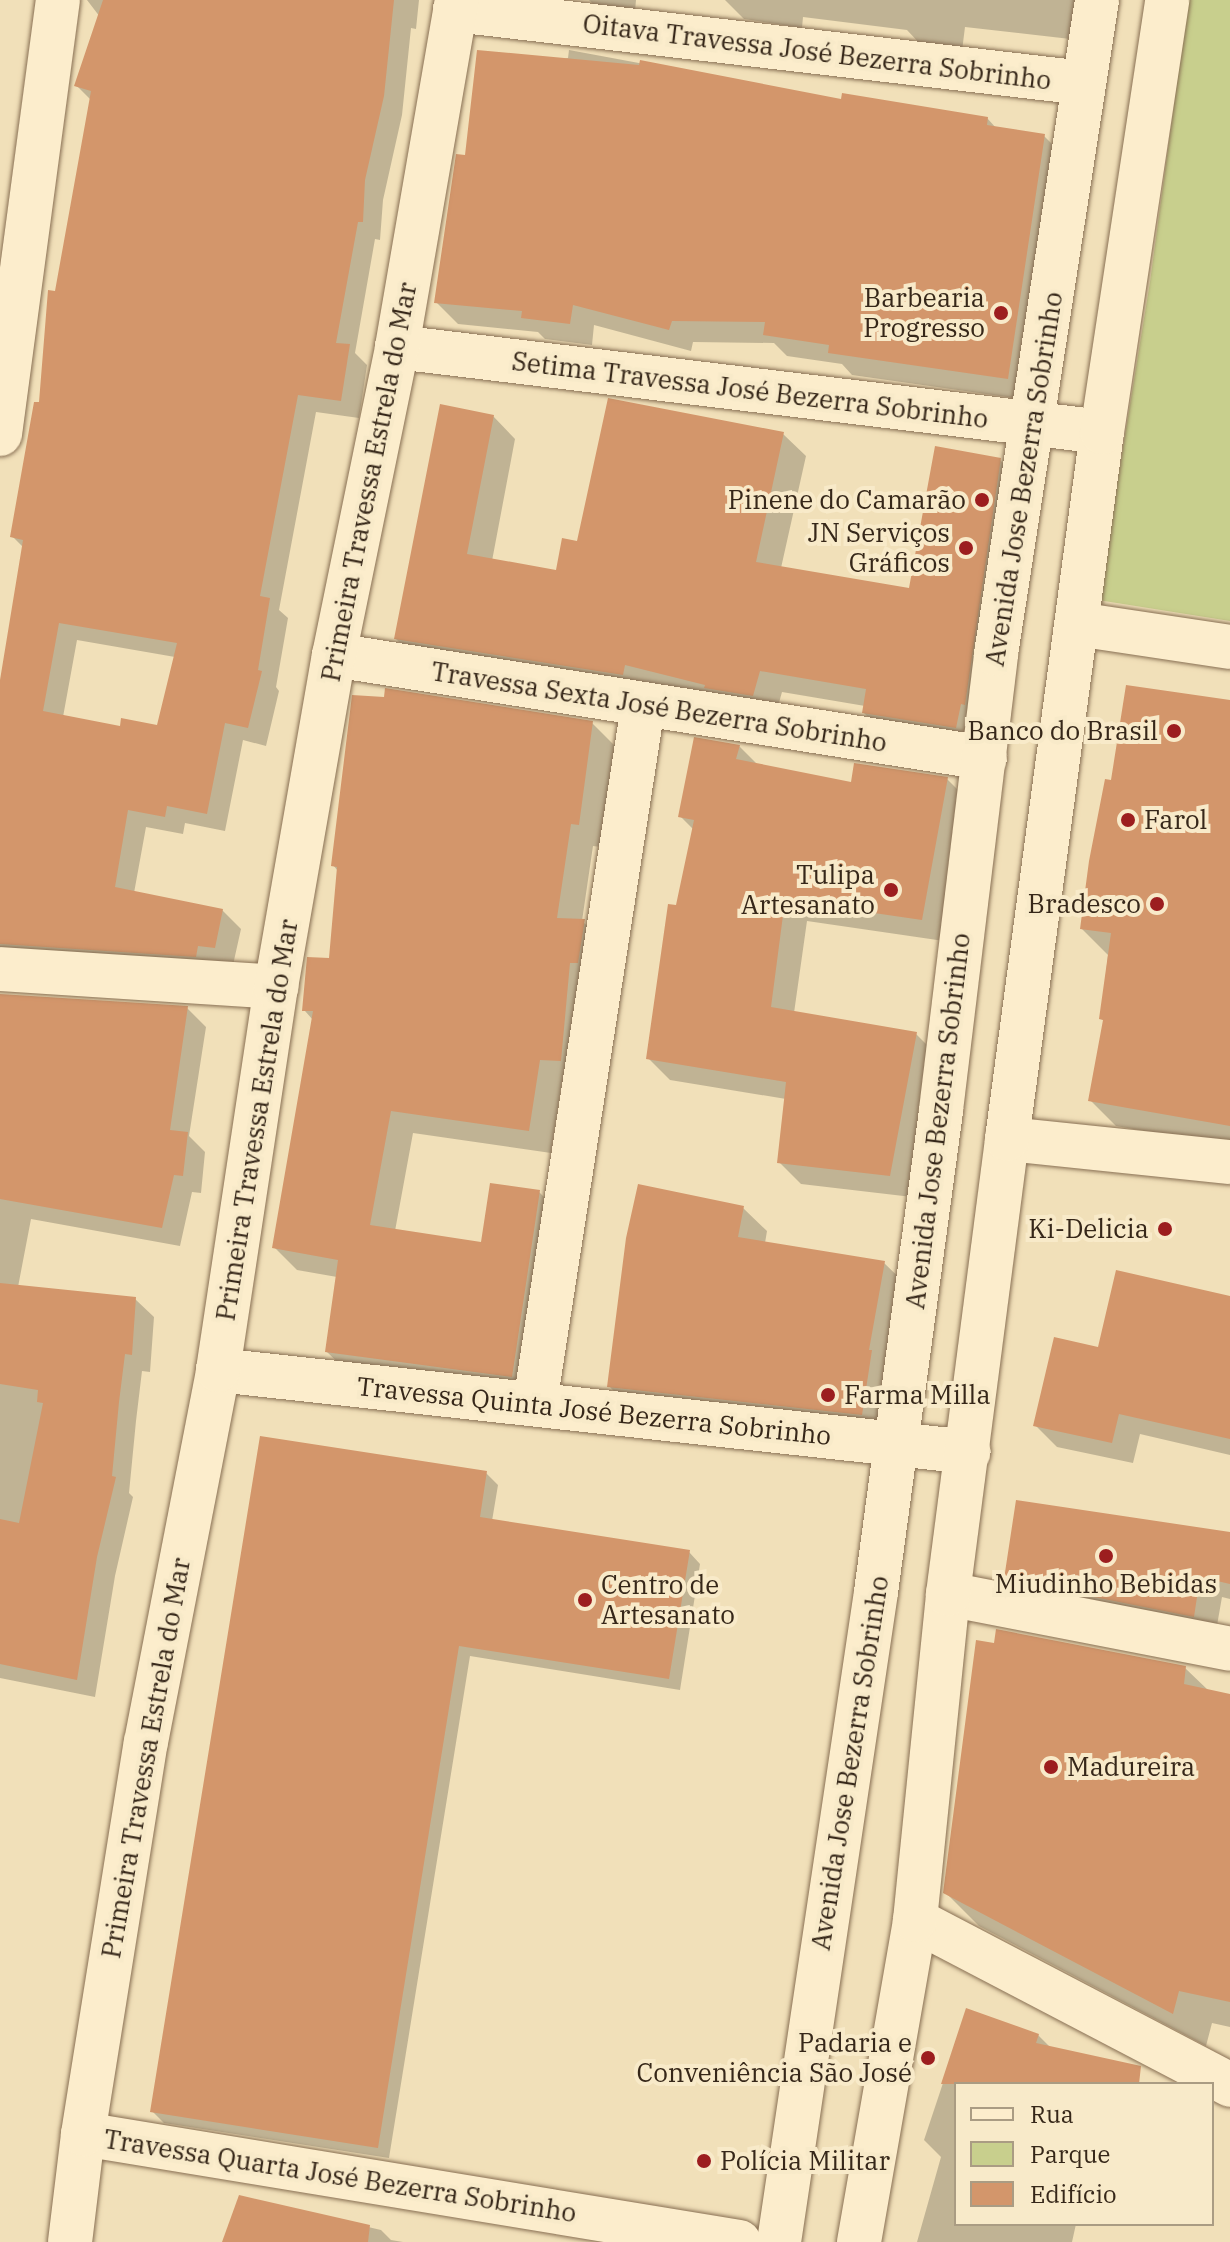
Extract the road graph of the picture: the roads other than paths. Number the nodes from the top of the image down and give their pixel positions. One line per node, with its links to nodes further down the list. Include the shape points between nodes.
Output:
1 (58, 0): 9 (street)
2 (1097, 0): 5 (street, Avenida Jose Bezerra Sobrinho)
3 (1167, 0): 8 (street)
4 (456, 5): 5 (street, Oitava Travessa José Bezerra Sobrinho); 6 (street, Primeira Travessa Estrela do Mar)
5 (1084, 83): 7 (street, Avenida Jose Bezerra Sobrinho)
6 (397, 347): 7 (street, Setima Travessa José Bezerra Sobrinho); 12 (street, Primeira Travessa Estrela do Mar)
7 (1032, 424): 8 (street, Setima Travessa José Bezerra Sobrinho); 14 (street, Avenida Jose Bezerra Sobrinho)
8 (1102, 432): 10 (street)
9 (0, 434)
10 (1077, 624): 11 (street); 17 (street)
11 (1230, 647)
12 (334, 655): 13 (street, Travessa Sexta José Bezerra Sobrinho); 16 (street, Primeira Travessa Estrela do Mar)
13 (643, 706): 14 (street, Travessa Sexta José Bezerra Sobrinho); 20 (street)
14 (985, 758): 21 (street, Avenida Jose Bezerra Sobrinho)
15 (0, 969): 16 (street)
16 (276, 987): 19 (street, Primeira Travessa Estrela do Mar)
17 (1007, 1139): 18 (street); 22 (street)
18 (1230, 1162)
19 (218, 1370): 20 (street, Travessa Quinta José Bezerra Sobrinho); 27 (street, Primeira Travessa Estrela do Mar, via 146,1742)
20 (535, 1403): 21 (street, Travessa Quinta José Bezerra Sobrinho)
21 (895, 1445): 22 (street, Travessa Quinta José Bezerra Sobrinho); 30 (street, Avenida Jose Bezerra Sobrinho)
22 (969, 1452): 23 (street)
23 (948, 1594): 24 (street); 25 (street)
24 (1230, 1649)
25 (915, 1920): 26 (street); 31 (street)
26 (1230, 2085)
27 (83, 2134): 28 (street, Primeira Travessa Estrela do Mar); 29 (street, Travessa Quarta José Bezerra Sobrinho)
28 (70, 2242)
29 (739, 2242)
30 (779, 2242)
31 (859, 2242)

